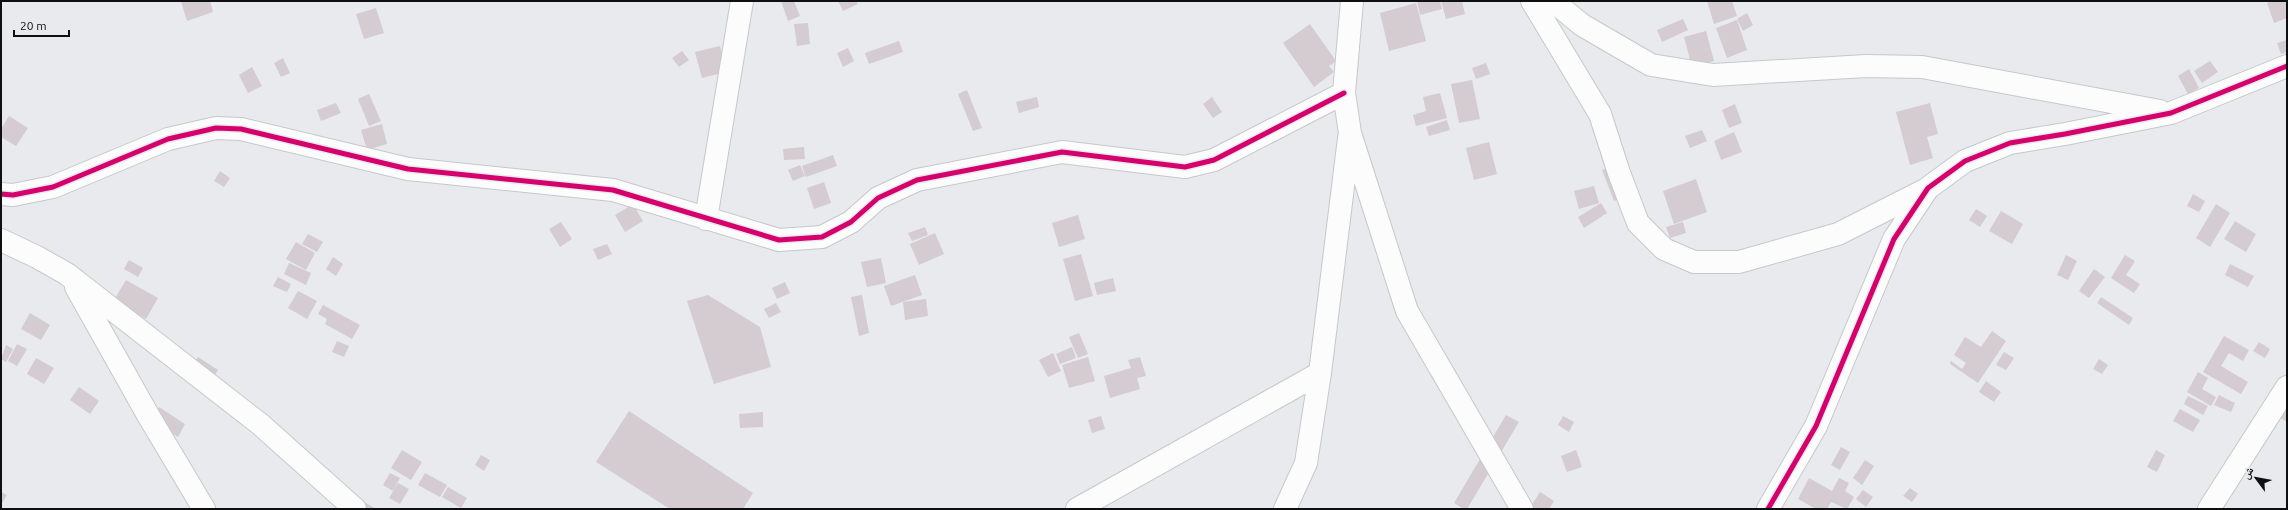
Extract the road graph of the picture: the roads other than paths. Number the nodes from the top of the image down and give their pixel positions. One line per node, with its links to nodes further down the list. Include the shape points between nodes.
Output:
1 (742, 1): 11 (street)
2 (1352, 1): 6 (street)
3 (1532, 1): 9 (street, via 1600,114 1638,223 1664,249 1694,262 1739,262 1838,234)
4 (1553, 1): 7 (street, via 1582,25 1651,66 1713,75 1866,66 1922,67)
5 (2287, 66): 7 (street)
6 (1344, 93): 8 (street); 11 (street, via 1214,160 1185,167 1062,152 917,180 878,198 851,222 822,237 779,240)
7 (2171, 113): 9 (street, via 2010,143 1965,161)
8 (1350, 132): 14 (street); 20 (street, via 1407,311)
9 (1928, 188): 21 (street, via 1894,239 1816,426)
10 (1, 194): 11 (street, via 13,195 53,187 168,139 216,128 241,129 408,169 614,190)
11 (706, 219)
12 (1, 240): 13 (street)
13 (67, 274): 16 (street, via 86,302 148,415); 17 (street, via 260,424)
14 (1320, 373): 18 (street); 19 (street, via 1306,463)
15 (2287, 387): 22 (street)
16 (204, 509)
17 (355, 509)
18 (1077, 509)
19 (1285, 509)
20 (1522, 509)
21 (1768, 509)
22 (2209, 509)

